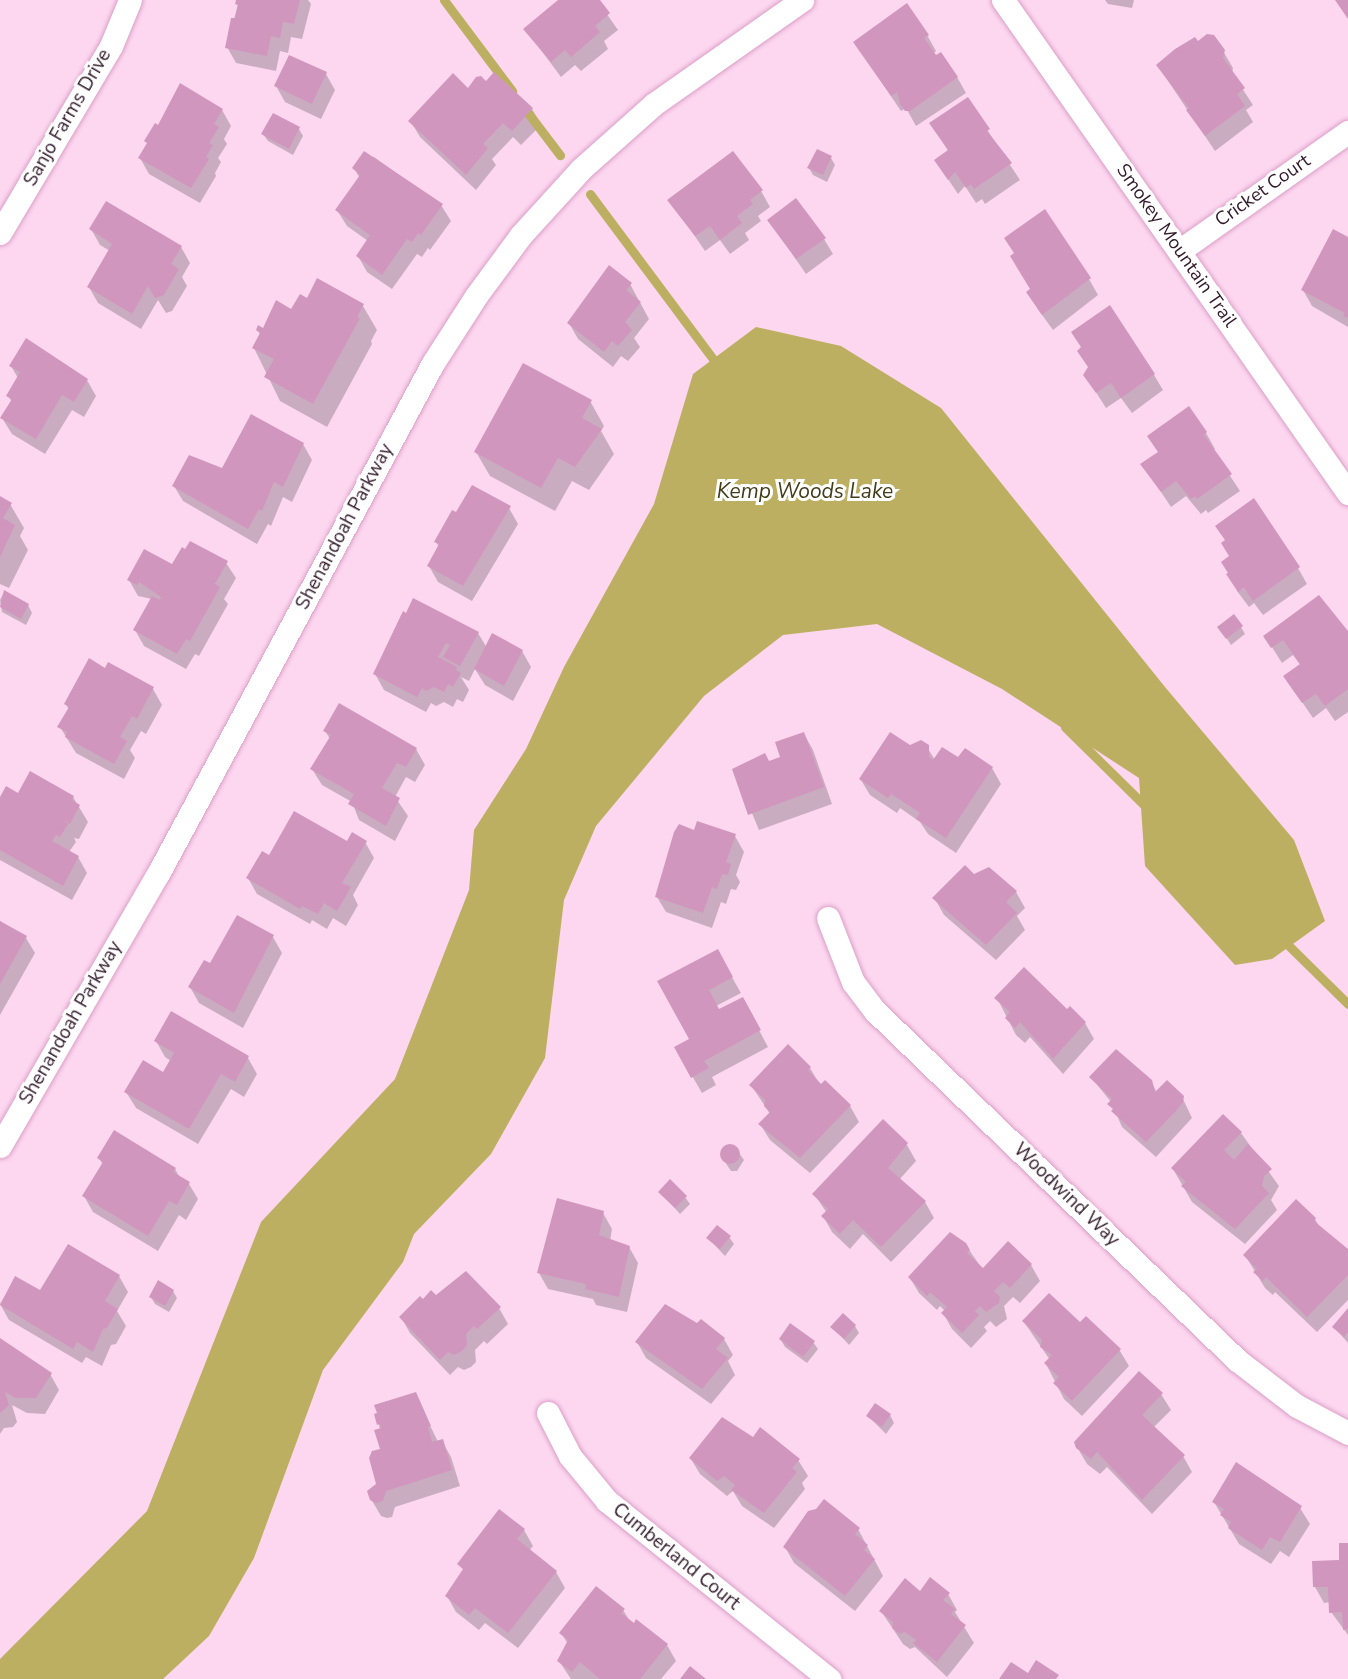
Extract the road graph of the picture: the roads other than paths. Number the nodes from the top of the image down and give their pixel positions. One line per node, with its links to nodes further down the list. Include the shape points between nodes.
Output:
1 (130, 0): 5 (street, Sanjo Farms Drive, via 111,46)
2 (802, 0): 9 (street, Shenandoah Parkway, via 654,104 580,169 521,235 476,296 433,363 165,860)
3 (1003, 0): 6 (street, Smokey Mountain Trail)
4 (1348, 132): 6 (street, Cricket Court)
5 (0, 233)
6 (1179, 251): 7 (street, Smokey Mountain Trail)
7 (1348, 493)
8 (828, 918): 11 (street, Woodwind Way, via 853,982 876,1012 1237,1360 1297,1406)
9 (0, 1146)
10 (548, 1413): 12 (street, Cumberland Court, via 570,1456 607,1501)
11 (1348, 1433)
12 (829, 1679)

